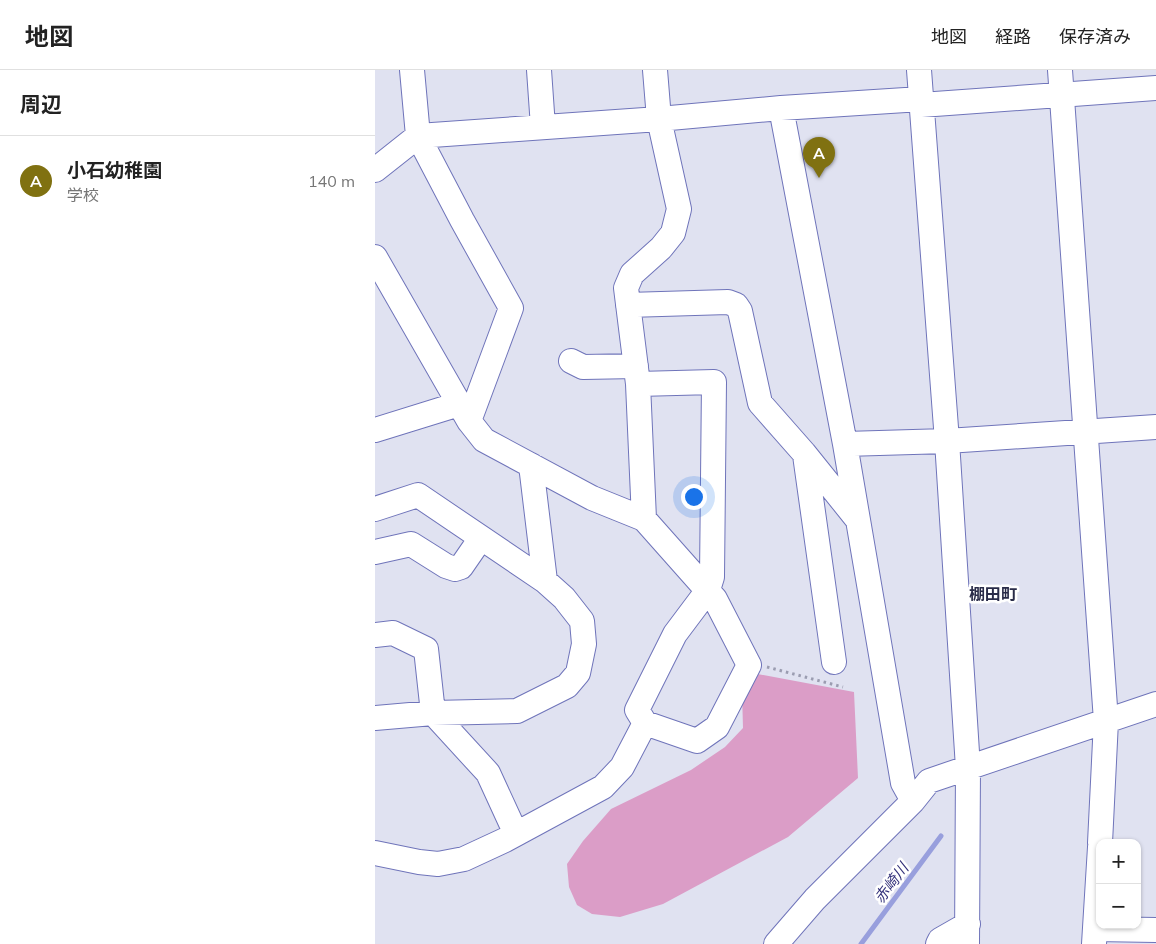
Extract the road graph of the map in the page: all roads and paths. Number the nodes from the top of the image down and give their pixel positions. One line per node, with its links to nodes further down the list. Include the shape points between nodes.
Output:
1 (412, 70): 12 (street)
2 (539, 70): 11 (street)
3 (655, 70): 10 (street)
4 (919, 70): 8 (street)
5 (1060, 70): 7 (street)
6 (1156, 88): 7 (street)
7 (1061, 95): 8 (street); 21 (street)
8 (921, 102): 9 (street); 22 (street)
9 (781, 108): 10 (street); 23 (street)
10 (659, 119): 11 (street); 15 (street, via 679,209 673,233 632,274 626,288)
11 (543, 127): 12 (street)
12 (418, 136): 13 (street); 18 (street, via 511,308)
13 (375, 170)
14 (375, 257): 18 (street)
15 (628, 305): 17 (street); 24 (street, via 728,302 736,305 740,310 760,403)
16 (571, 361): 17 (street, via 583,367)
17 (637, 375): 27 (street); 32 (street, via 714,382 712,578)
18 (464, 413): 20 (street); 25 (street, via 484,440)
19 (1156, 427): 21 (street)
20 (375, 430)
21 (1085, 432): 22 (street); 40 (street)
22 (947, 441): 23 (street); 42 (street)
23 (845, 444): 28 (street)
24 (804, 453): 28 (street); 34 (street)
25 (531, 465): 27 (street, via 592,498); 31 (street)
26 (375, 509): 29 (street, via 418,496)
27 (644, 519): 32 (street)
28 (858, 520): 43 (street, via 903,783)
29 (481, 538): 30 (street, via 461,567 455,569 411,544); 31 (street)
30 (375, 552)
31 (545, 581): 38 (street, via 582,621 584,644 579,673 567,686 517,711)
32 (708, 590): 35 (street); 41 (street, via 675,634 637,710)
33 (375, 635): 38 (street, via 393,633 426,649)
34 (833, 662)
35 (753, 665): 36 (path); 41 (street, via 717,727 697,741)
36 (843, 686)
37 (1156, 704): 40 (street)
38 (433, 712): 39 (street); 44 (street, via 489,773)
39 (375, 718)
40 (1106, 721): 42 (street); 45 (street)
41 (645, 723): 44 (street, via 623,767 603,786)
42 (969, 768): 43 (street, via 929,781); 49 (street)
43 (913, 801): 51 (street, via 815,899)
44 (516, 834): 46 (street, via 464,859 438,864)
45 (1100, 839)
46 (375, 854)
47 (1098, 884): 50 (street)
48 (1156, 930): 50 (street)
49 (968, 934): 52 (street, via 940,940)
50 (1094, 936)
51 (776, 944)
52 (937, 944)

